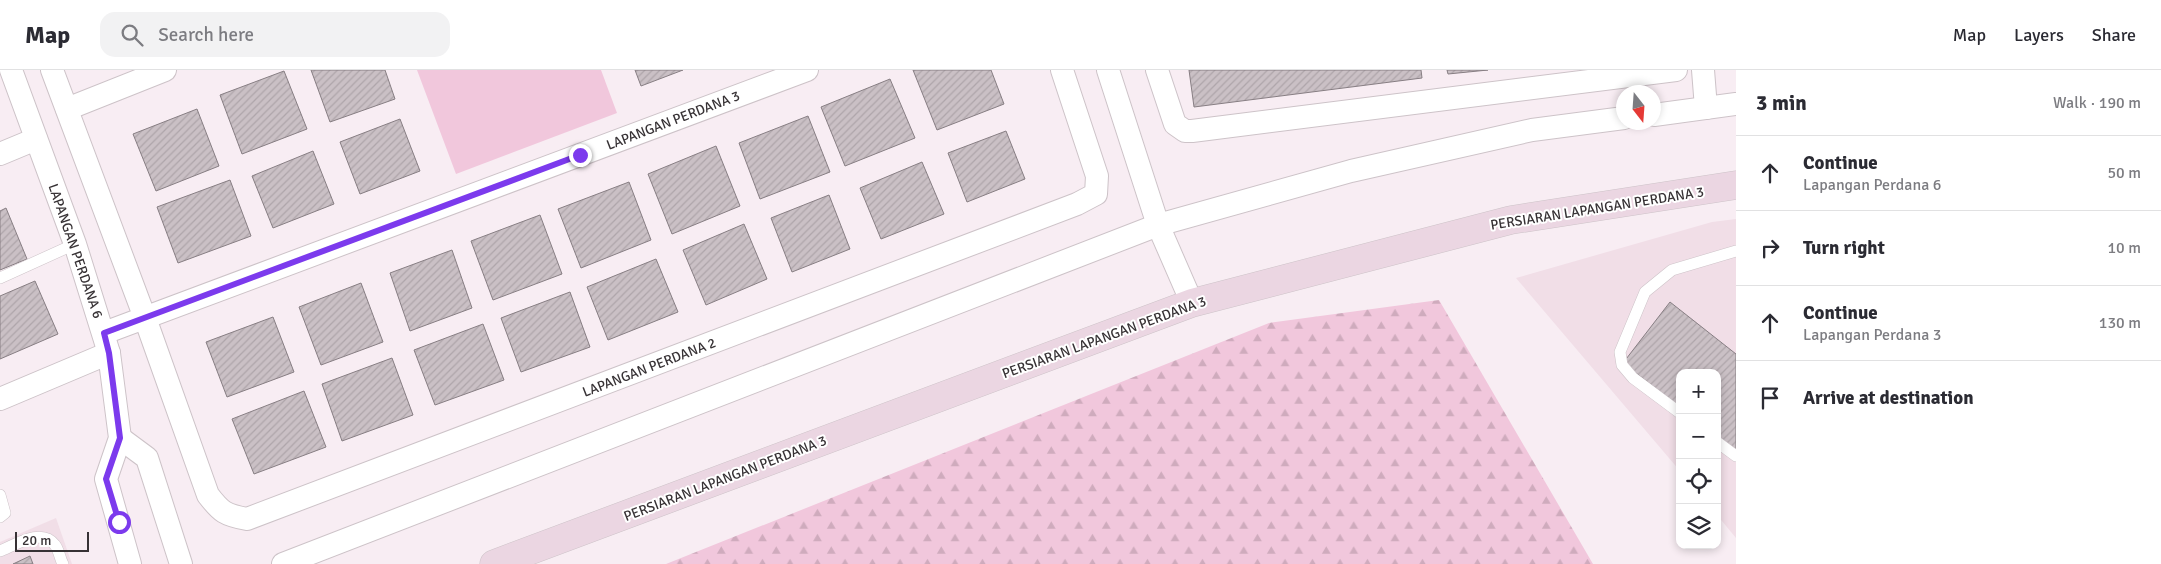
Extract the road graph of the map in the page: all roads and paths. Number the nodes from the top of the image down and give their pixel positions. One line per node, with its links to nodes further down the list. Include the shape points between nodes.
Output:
1 (11, 70): 15 (street, LAPANGAN PERDANA 6)
2 (52, 70): 12 (street)
3 (165, 70): 12 (street)
4 (807, 70): 23 (street, LAPANGAN PERDANA 3)
5 (1062, 70): 23 (street, LAPANGAN PERDANA 2, via 1097,176 1096,194 1077,204 247,519 229,516 219,510 208,494)
6 (1108, 70): 18 (street)
7 (1157, 70): 8 (street, via 1174,124 1185,131 1192,131)
8 (1676, 70)
9 (1703, 70): 11 (street)
10 (1736, 104): 11 (street)
11 (1706, 108): 13 (street)
12 (67, 109): 23 (street)
13 (1661, 114)
14 (1616, 119): 18 (street, via 1532,130 1361,169)
15 (36, 139): 16 (street); 19 (street, LAPANGAN PERDANA 6)
16 (0, 154)
17 (1736, 185): 22 (street, PERSIARAN LAPANGAN PERDANA 3, via 1510,220)
18 (1158, 225): 22 (street); 36 (street)
19 (75, 244): 21 (lane); 24 (street, LAPANGAN PERDANA 6)
20 (1736, 251): 26 (lane, via 1672,270 1645,292 1620,352 1622,365 1633,378)
21 (0, 278)
22 (1192, 303): 37 (street, PERSIARAN LAPANGAN PERDANA 3)
23 (145, 318): 24 (street, LAPANGAN PERDANA 3)
24 (106, 343): 25 (street, LAPANGAN PERDANA 3); 27 (street, LAPANGAN PERDANA 6)
25 (0, 400)
26 (1676, 410)
27 (120, 438): 34 (street, LAPANGAN PERDANA 6, via 106,479); 35 (street, via 147,458)
28 (1721, 445): 29 (lane)
29 (1736, 456)
30 (0, 495): 31 (lane, via 5,514)
31 (0, 517)
32 (0, 551): 33 (lane, via 31,538 46,538 56,545)
33 (62, 564)
34 (130, 564)
35 (181, 564)
36 (283, 564)
37 (494, 564)

